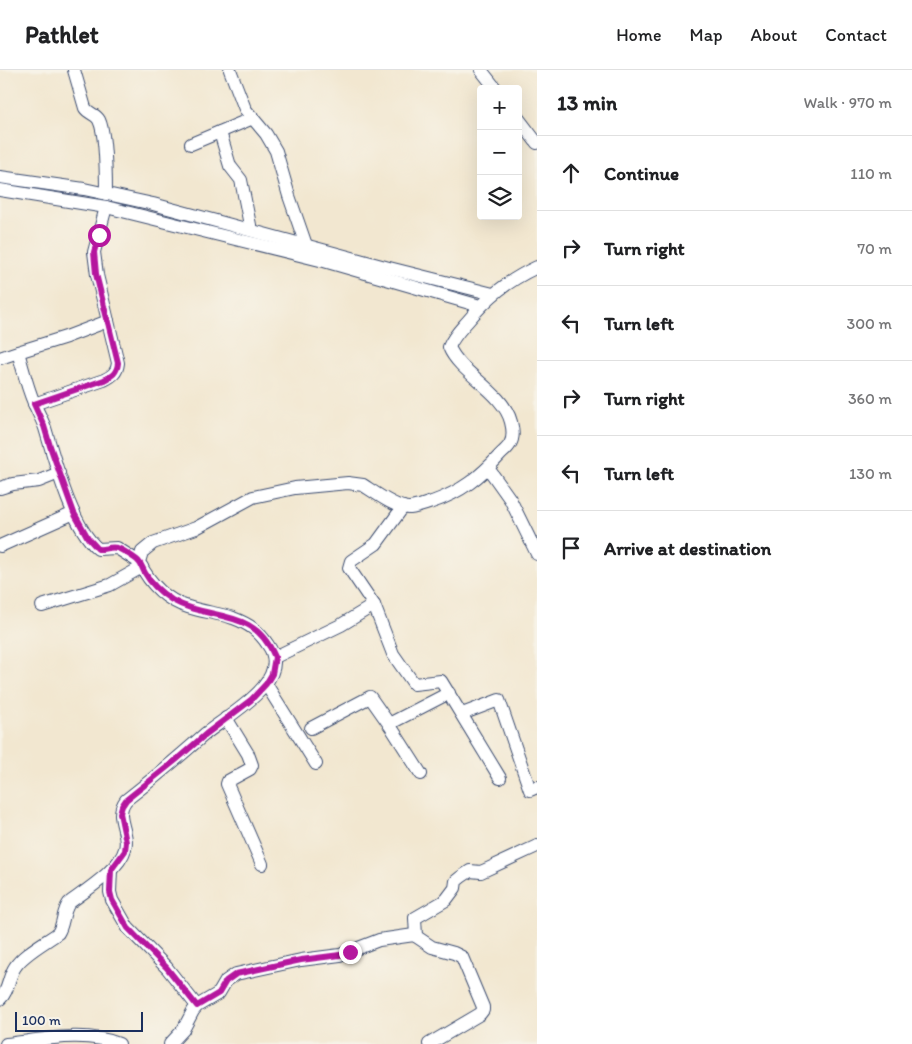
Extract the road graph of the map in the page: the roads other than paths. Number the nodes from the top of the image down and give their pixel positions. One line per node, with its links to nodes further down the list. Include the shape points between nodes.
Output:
1 (74, 70): 12 (street, via 84,108 100,123)
2 (230, 70): 5 (street, via 240,99)
3 (481, 70): 4 (street)
4 (493, 85)
5 (253, 118): 7 (street); 15 (street, via 276,151)
6 (522, 123): 8 (street)
7 (220, 132): 9 (street); 14 (street, via 230,166 241,180)
8 (537, 143)
9 (191, 144)
10 (0, 177): 12 (street)
11 (0, 190): 13 (street)
12 (106, 194): 14 (street)
13 (106, 207): 18 (street, via 324,261); 19 (street, via 94,258)
14 (251, 230): 15 (street)
15 (306, 245): 17 (street)
16 (537, 267): 17 (street)
17 (493, 294): 18 (street)
18 (480, 306): 23 (street, via 452,338 449,347 452,355 502,405 510,419 513,434 510,444)
19 (108, 321): 20 (street); 22 (street, via 118,370 104,380)
20 (18, 352): 21 (street); 22 (street)
21 (0, 358)
22 (34, 404): 24 (street)
23 (488, 468): 26 (street, via 450,496 422,506); 29 (street, via 510,499)
24 (59, 474): 25 (street); 27 (street)
25 (0, 488)
26 (403, 507): 30 (street, via 363,485 348,483 272,492 253,497 196,528 153,543 142,552); 32 (street, via 376,544 349,564)
27 (74, 513): 28 (street); 30 (street, via 98,549 117,548)
28 (0, 546)
29 (537, 554)
30 (141, 565): 31 (street, via 110,585); 33 (street, via 153,584 174,601 251,626 263,637)
31 (42, 606)
32 (374, 606): 33 (street); 35 (street, via 393,654 414,684 442,681)
33 (275, 657): 34 (street, via 272,674)
34 (266, 684): 37 (street); 40 (street)
35 (449, 693): 36 (street); 38 (street)
36 (462, 714): 42 (street); 43 (street, via 498,700 530,790)
37 (226, 718): 45 (street, via 252,765 227,784); 46 (street, via 126,800 120,813 125,851)
38 (389, 724): 39 (street, via 370,697); 41 (street)
39 (310, 728)
40 (316, 764)
41 (421, 774)
42 (500, 778)
43 (537, 787)
44 (537, 846): 47 (street, via 481,872 470,871 461,877 446,900 415,918)
45 (262, 864)
46 (111, 870): 48 (street, via 69,903 58,933 20,961); 49 (street, via 110,892 128,928 167,968)
47 (416, 936): 49 (street, via 379,940 340,955 236,974 226,981 219,993); 53 (street, via 432,947 462,957 483,1007 480,1014)
48 (0, 999)
49 (197, 1006): 52 (street, via 178,1038)
50 (6, 1044): 51 (street, via 59,1038 92,1038)
51 (119, 1044)
52 (170, 1044)
53 (429, 1044)

